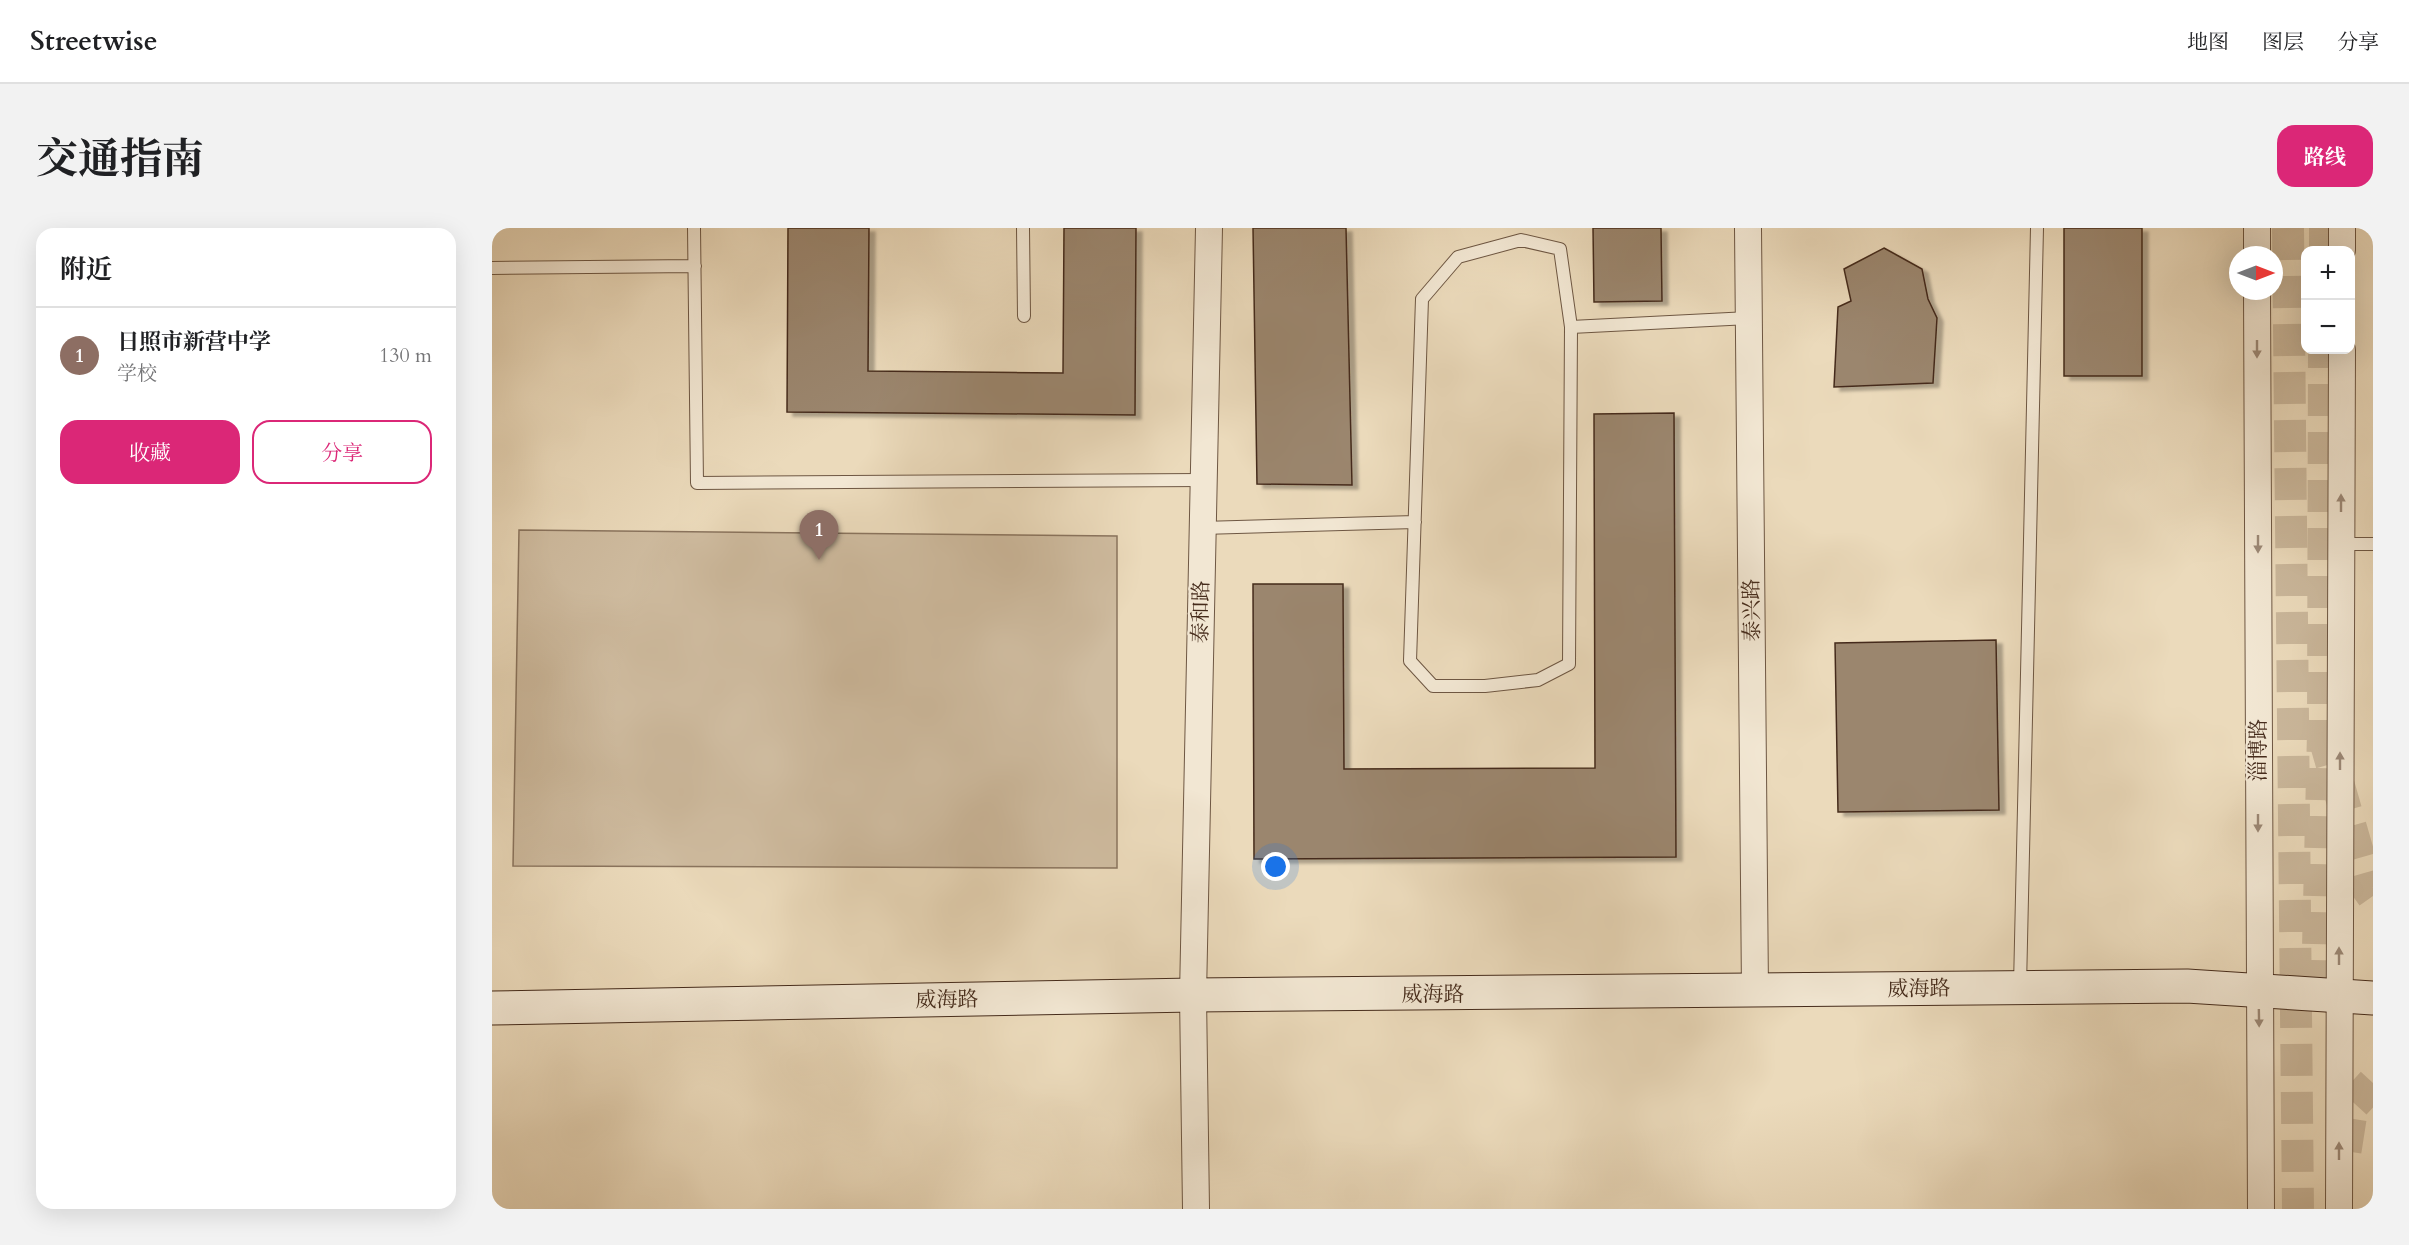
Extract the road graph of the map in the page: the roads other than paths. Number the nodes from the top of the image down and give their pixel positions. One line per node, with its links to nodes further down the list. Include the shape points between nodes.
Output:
1 (694, 228): 10 (lane)
2 (1023, 228): 13 (lane)
3 (1209, 228): 17 (street, 泰和路)
4 (1748, 228): 14 (street, 泰兴路)
5 (2037, 228): 22 (lane)
6 (2257, 228): 8 (street)
7 (2342, 228): 9 (street)
8 (2257, 246)
9 (2342, 246)
10 (695, 266): 11 (lane); 17 (lane, via 697,483)
11 (492, 268)
12 (2257, 300): 23 (street, 淄博路, one-way to 23)
13 (1024, 316)
14 (1749, 318): 15 (lane); 24 (street, 泰兴路)
15 (1571, 327): 18 (lane, via 1560,249 1521,240 1458,257 1422,299); 18 (lane, via 1569,664 1538,680 1432,686 1410,661)
16 (2342, 354): 20 (street, one-way to 16)
17 (1203, 480): 19 (street, 泰和路)
18 (1415, 522): 19 (lane)
19 (1203, 528): 25 (street, 泰和路)
20 (2341, 544): 21 (lane); 26 (street, one-way to 20)
21 (2373, 544)
22 (2020, 988): 23 (main road, 威海路, via 2187,986); 24 (main road, 威海路)
23 (2259, 990): 26 (main road, 威海路); 30 (street, 淄博路, one-way to 30)
24 (1755, 992): 25 (main road, 威海路)
25 (1193, 995): 28 (main road, 威海路); 29 (street, 泰和路)
26 (2338, 995): 27 (main road, 威海路); 31 (street, one-way to 26)
27 (2373, 998)
28 (492, 1008)
29 (1196, 1209)
30 (2261, 1209)
31 (2339, 1209)

